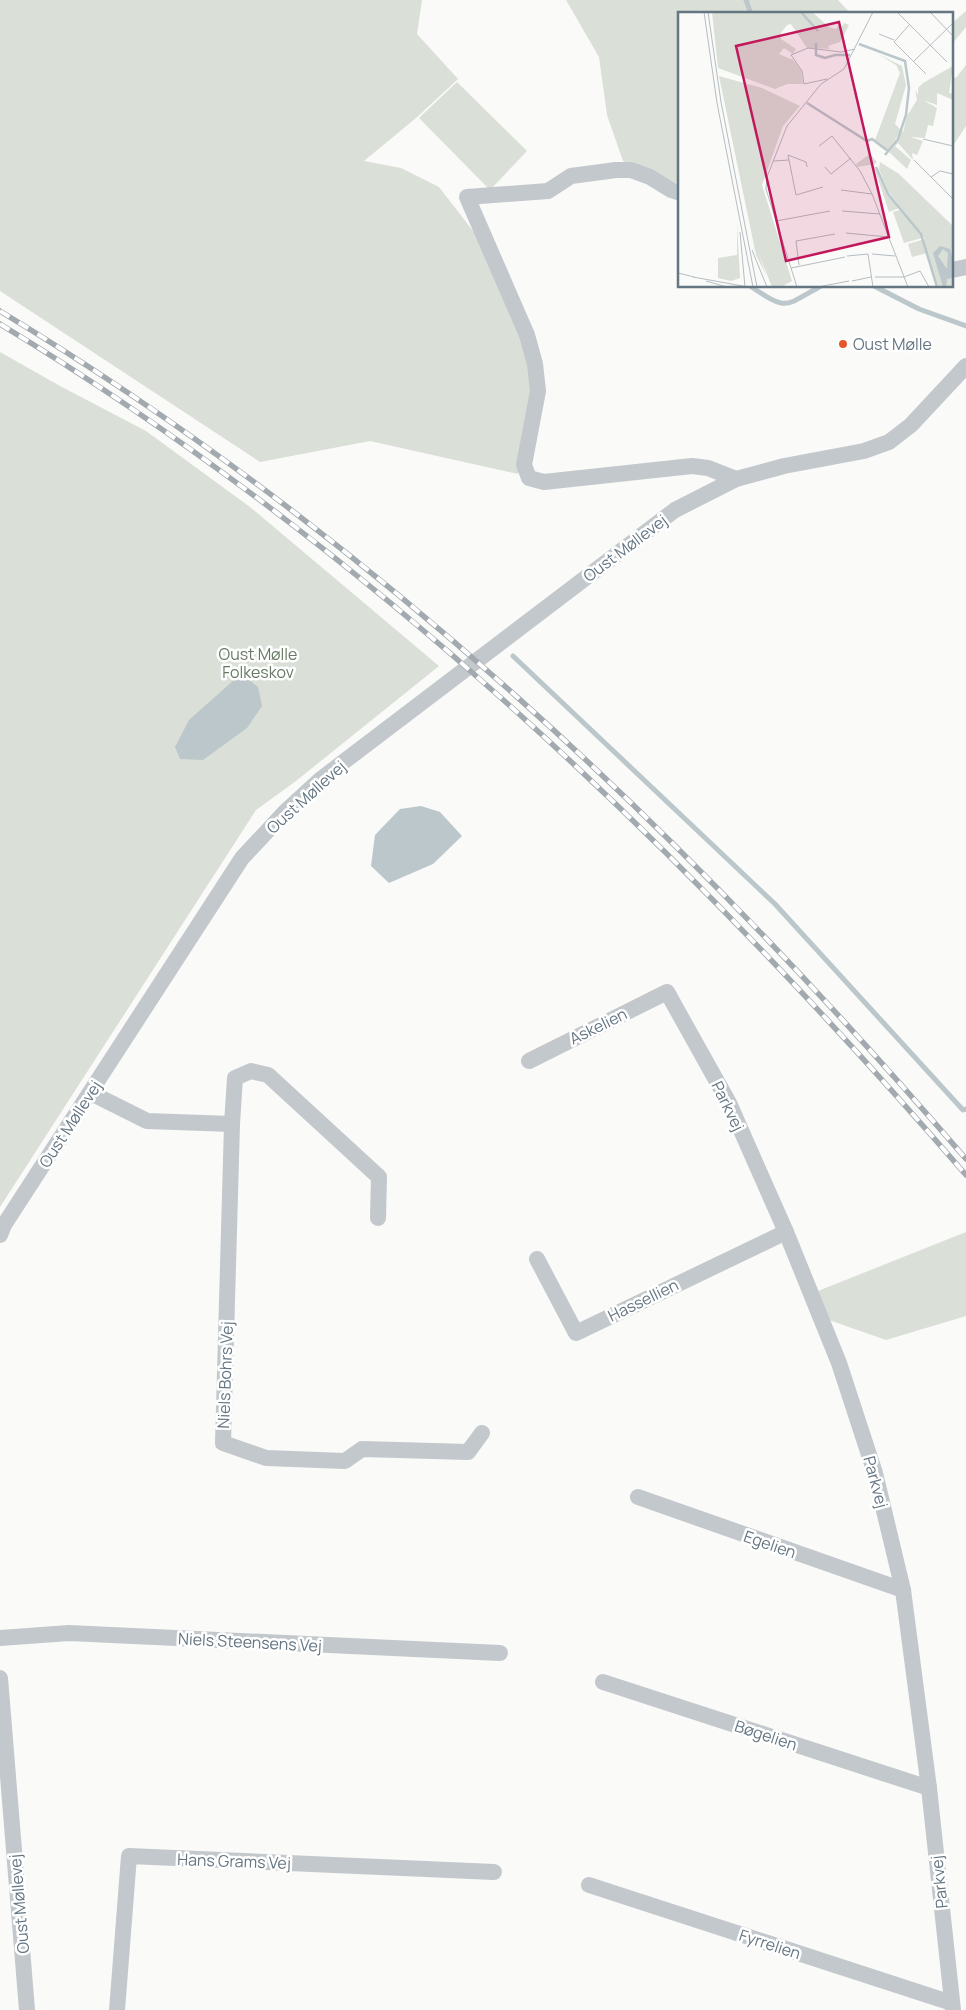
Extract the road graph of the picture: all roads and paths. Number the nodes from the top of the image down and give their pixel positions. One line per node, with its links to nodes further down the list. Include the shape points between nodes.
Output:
1 (675, 192): 3 (street, via 650,177 631,170 616,170 571,176 548,191 467,197 526,335 535,364 538,391 524,465 529,478 544,482 692,466 708,468)
2 (966, 366): 3 (street, Oust Møllevej, via 911,425 889,442 864,451)
3 (736, 479): 6 (street, Oust Møllevej, via 675,510 321,779 285,812 242,858)
4 (667, 992): 5 (street, Askelien); 9 (street, Parkvej, via 729,1103)
5 (529, 1061)
6 (91, 1094): 7 (street, via 147,1120); 10 (street, Oust Møllevej)
7 (232, 1124): 8 (street, Niels Bohrs Vej, via 235,1078 251,1071 268,1075 379,1177); 12 (street, Niels Bohrs Vej, via 223,1443 266,1458 345,1461 362,1449 468,1452)
8 (378, 1218)
9 (786, 1232): 11 (street, Hassellien, via 576,1333); 14 (street, Parkvej, via 839,1363 875,1473)
10 (0, 1235)
11 (537, 1258)
12 (482, 1433)
13 (638, 1497): 14 (street, Egelien)
14 (903, 1590): 19 (street, Parkvej)
15 (0, 1638): 16 (street, Niels Steensens Vej, via 69,1633)
16 (500, 1653)
17 (0, 1678): 23 (street, Oust Møllevej)
18 (603, 1682): 19 (street, Bøgelien)
19 (928, 1788): 22 (street, Parkvej)
20 (494, 1872): 24 (street, Hans Grams Vej, via 128,1856)
21 (589, 1885): 22 (street, Fyrrelien)
22 (952, 2007)
23 (27, 2010)
24 (118, 2010)

